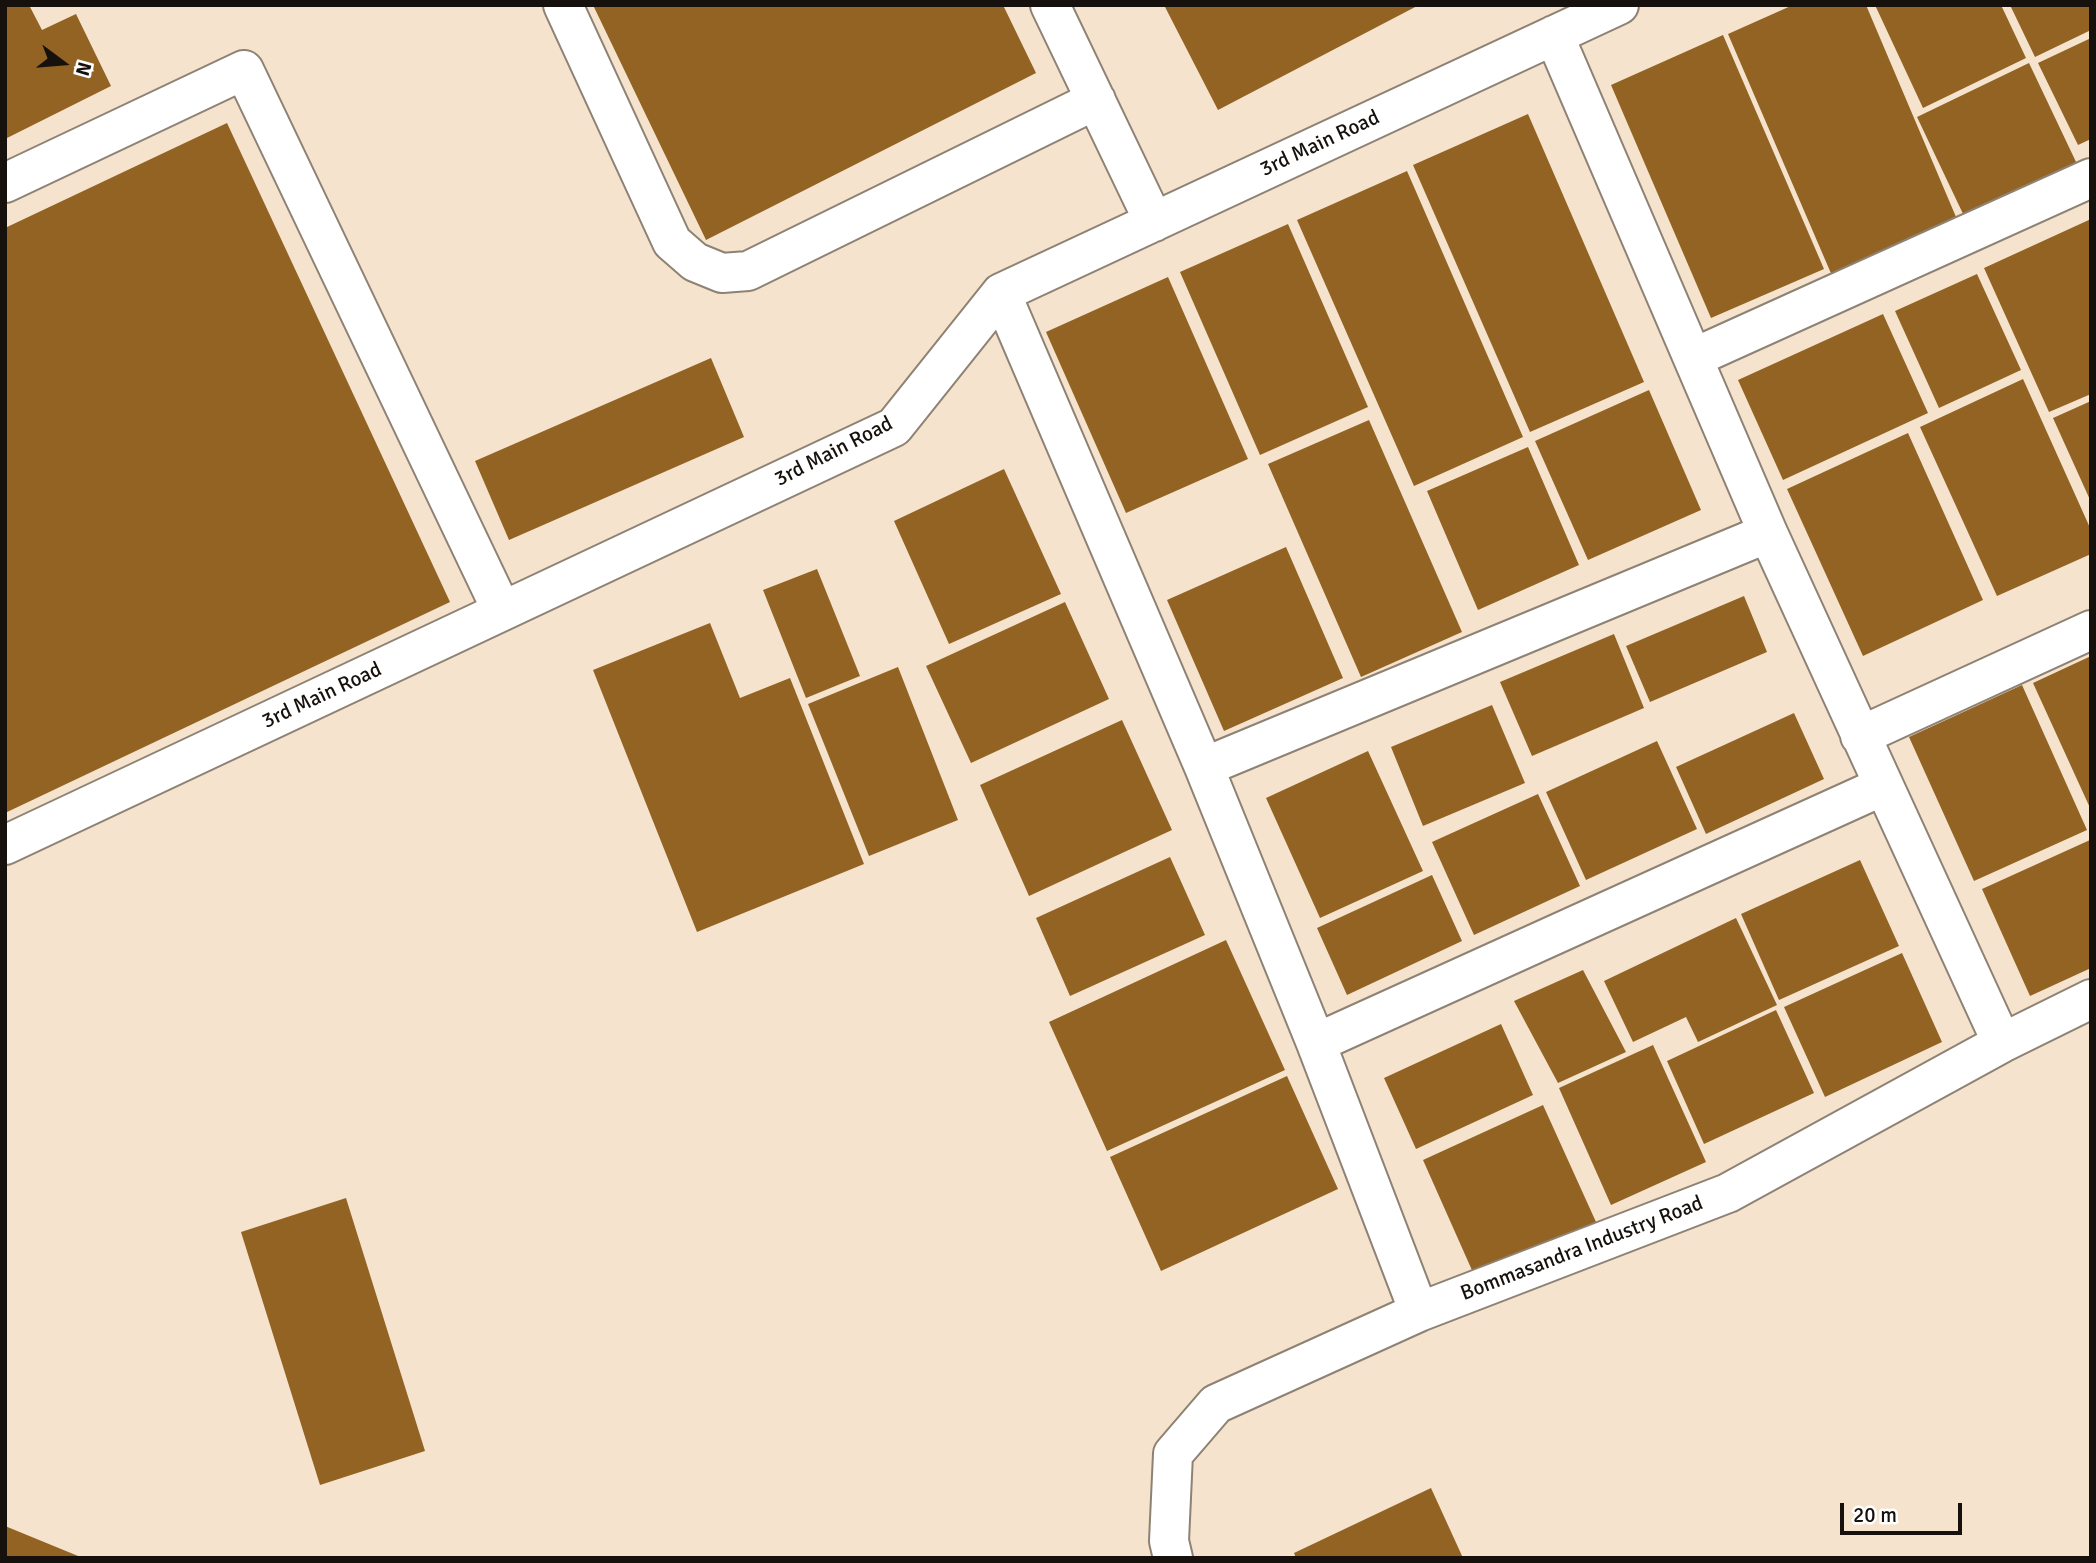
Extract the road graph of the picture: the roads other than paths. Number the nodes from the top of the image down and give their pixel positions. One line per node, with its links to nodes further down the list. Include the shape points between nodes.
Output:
1 (563, 5): 5 (street, via 672,242 695,262 722,272 748,271)
2 (1050, 5): 5 (street)
3 (1619, 5): 4 (street, 3rd Main Road)
4 (1555, 35): 8 (street, 3rd Main Road); 10 (street)
5 (1096, 100): 8 (street)
6 (2091, 178): 10 (street)
7 (5, 183): 12 (street, via 244,70)
8 (1154, 222): 9 (street, 3rd Main Road)
9 (1001, 293): 12 (street, 3rd Main Road, via 894,427); 15 (street)
10 (1693, 358): 11 (street)
11 (1768, 533): 14 (street); 15 (street)
12 (502, 611): 17 (street, 3rd Main Road)
13 (2091, 630): 14 (street)
14 (1860, 736): 16 (street)
15 (1204, 767): 19 (street)
16 (1883, 786): 19 (street); 20 (street)
17 (5, 845)
18 (2091, 999): 20 (street, Bommasandra Industry Road)
19 (1316, 1043): 21 (street)
20 (2002, 1043): 21 (street, Bommasandra Industry Road, via 1728,1193)
21 (1419, 1312): 22 (street, Bommasandra Industry Road, via 1216,1404 1173,1454 1169,1541)
22 (1174, 1558)

